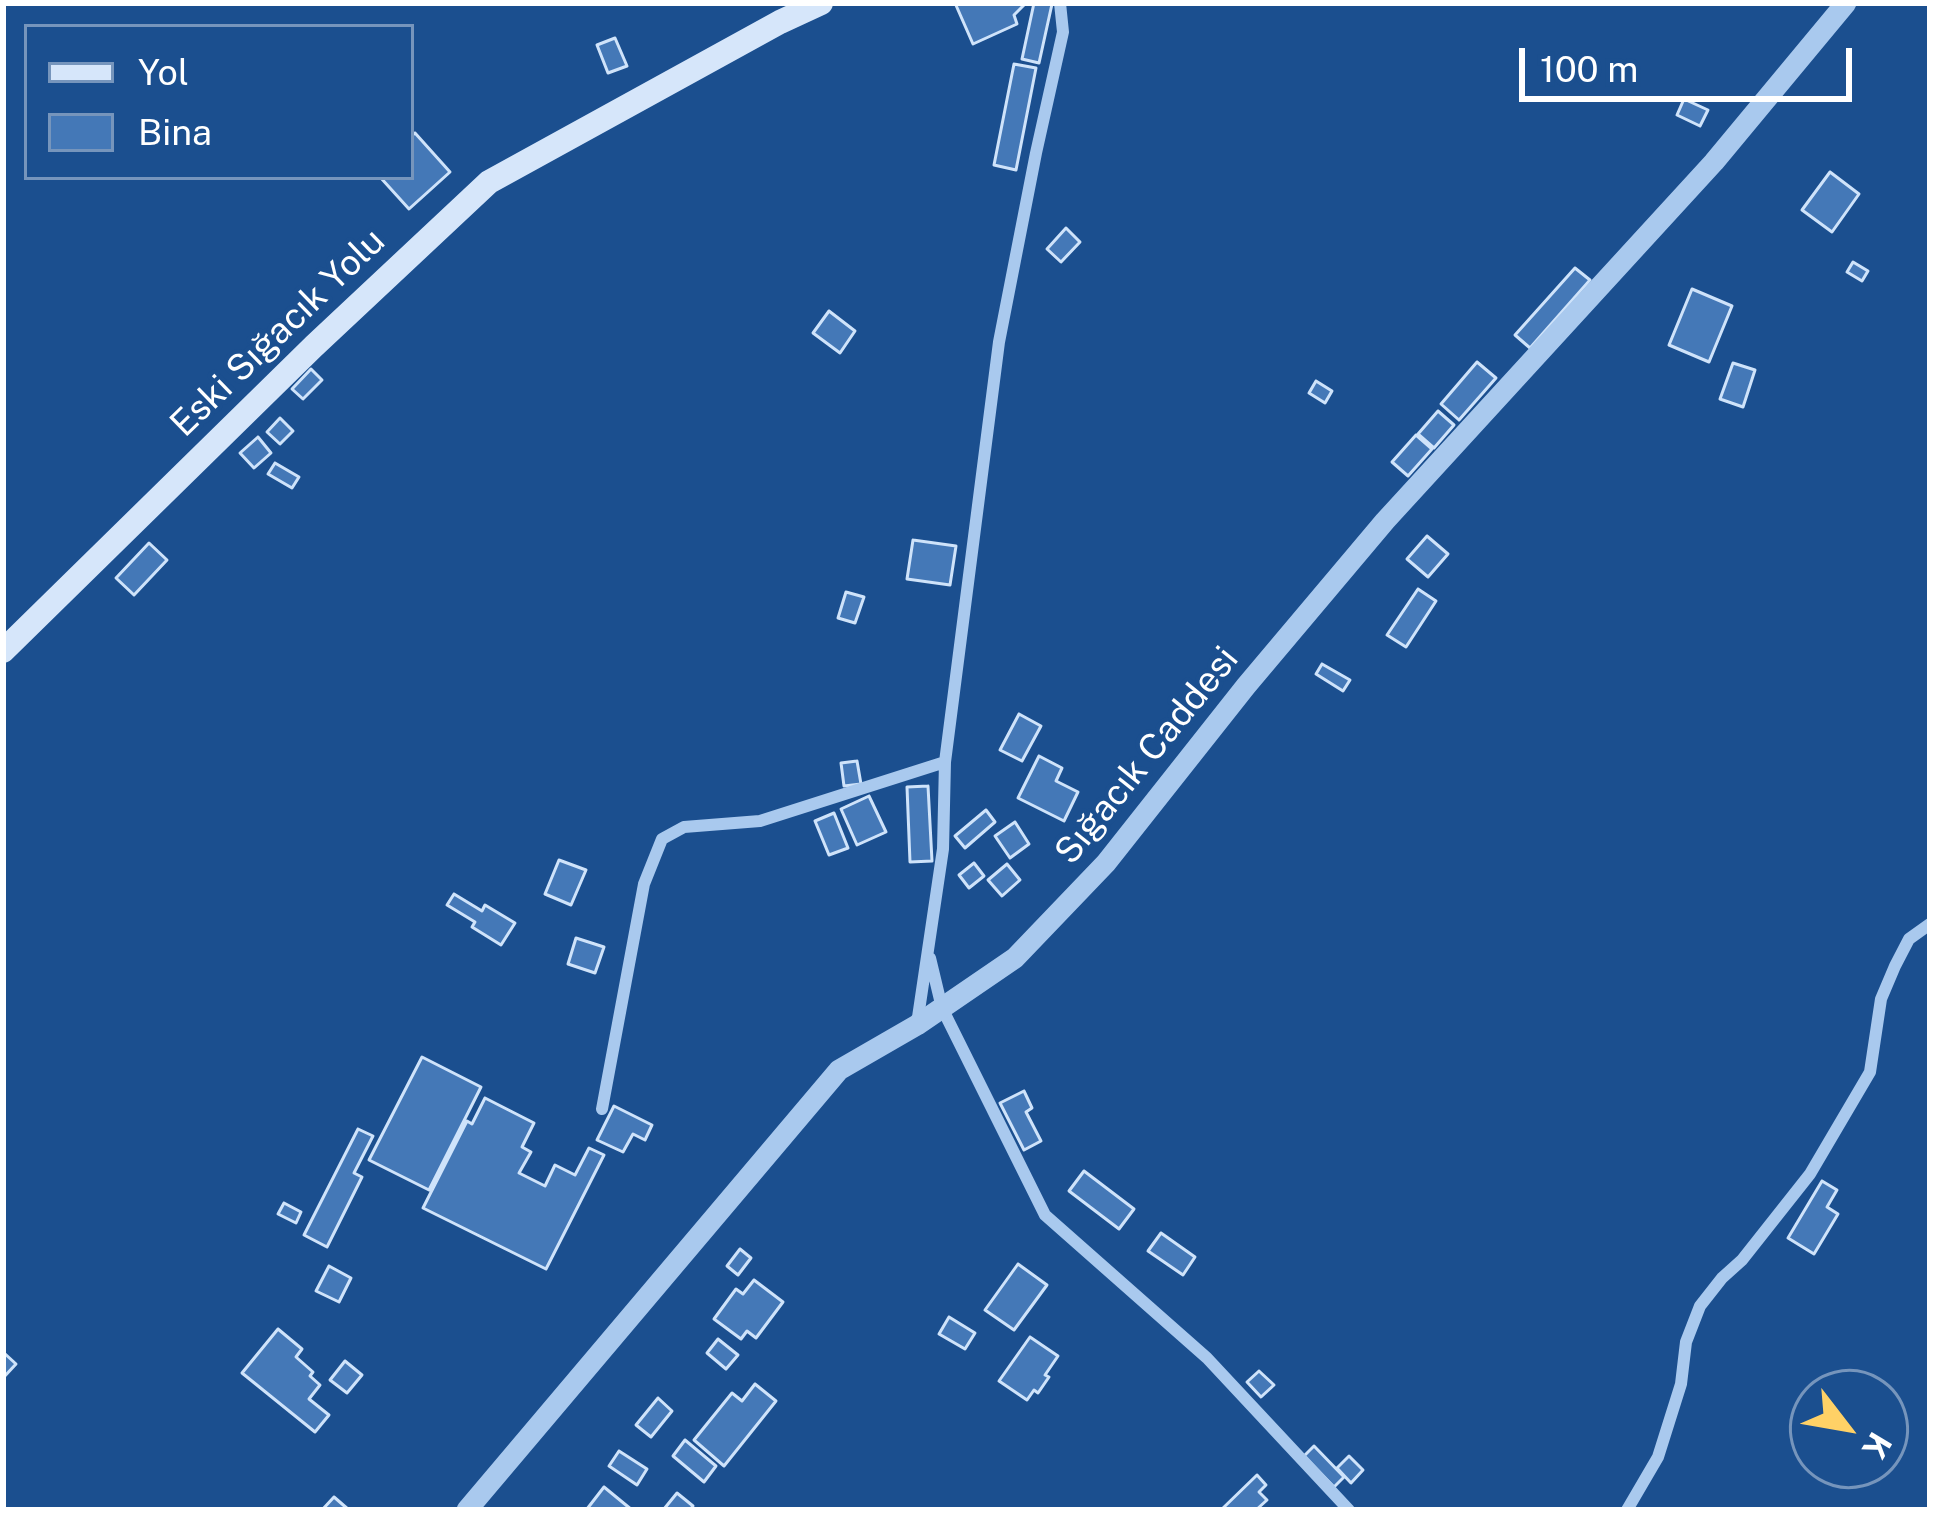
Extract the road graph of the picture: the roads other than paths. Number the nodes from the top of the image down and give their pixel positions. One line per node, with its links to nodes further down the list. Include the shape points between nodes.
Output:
1 (821, 3): 4 (main road, Eski Sığacık Yolu, via 489,182)
2 (1060, 3): 5 (street, via 1063,32 999,341)
3 (1846, 3): 8 (street, Sığacık Caddesi, via 1714,162 1384,520 1106,863 1015,958)
4 (3, 651)
5 (945, 762): 7 (street, via 944,849); 10 (street, via 760,821 684,827 662,839 644,884)
6 (1930, 924): 13 (street, via 1909,939 1895,965 1870,1072 1810,1174 1700,1306 1658,1457)
7 (928, 951): 8 (street); 9 (street)
8 (943, 1008): 9 (street, Sığacık Caddesi); 12 (street, via 1045,1215 1207,1358)
9 (917, 1025): 11 (street, Sığacık Caddesi, via 838,1070)
10 (602, 1109)
11 (467, 1510)
12 (1349, 1510)
13 (1627, 1510)

